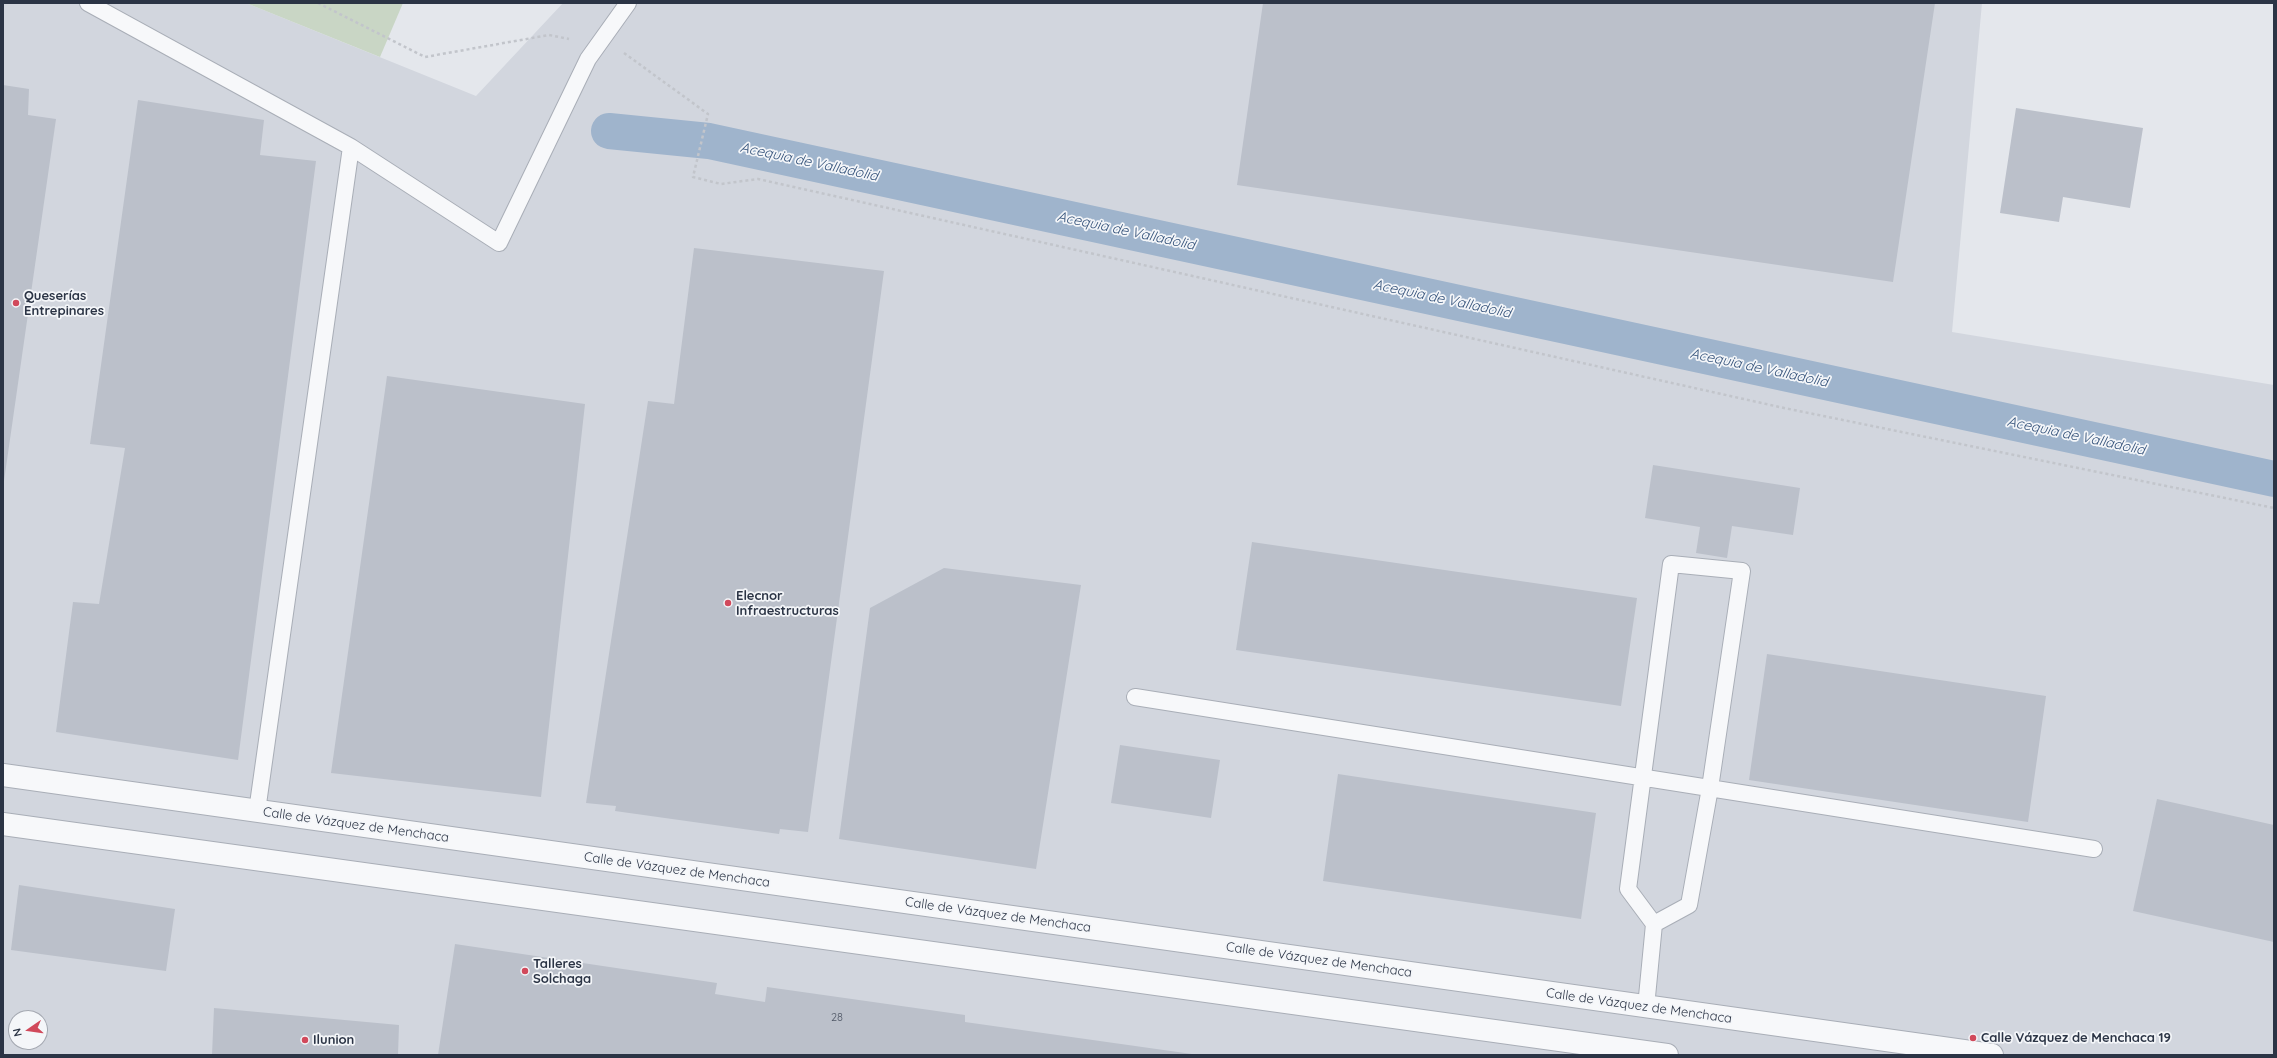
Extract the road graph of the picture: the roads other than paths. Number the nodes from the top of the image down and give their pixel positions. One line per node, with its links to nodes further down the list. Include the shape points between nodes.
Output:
1 (88, 3): 3 (lane)
2 (628, 3): 3 (lane, via 588,59 499,243)
3 (351, 147): 8 (lane)
4 (1135, 697): 6 (lane)
5 (3, 775): 8 (street, Calle de Vázquez de Menchaca)
6 (1644, 777): 7 (lane); 7 (lane, via 1671,564 1742,571); 11 (lane, via 1628,889)
7 (1710, 788): 10 (lane); 11 (lane, via 1689,905)
8 (257, 811): 12 (street, Calle de Vázquez de Menchaca)
9 (3, 824): 13 (street)
10 (2094, 849)
11 (1654, 924): 12 (lane)
12 (1646, 1006): 14 (street, Calle de Vázquez de Menchaca)
13 (1667, 1055)
14 (1992, 1055)

